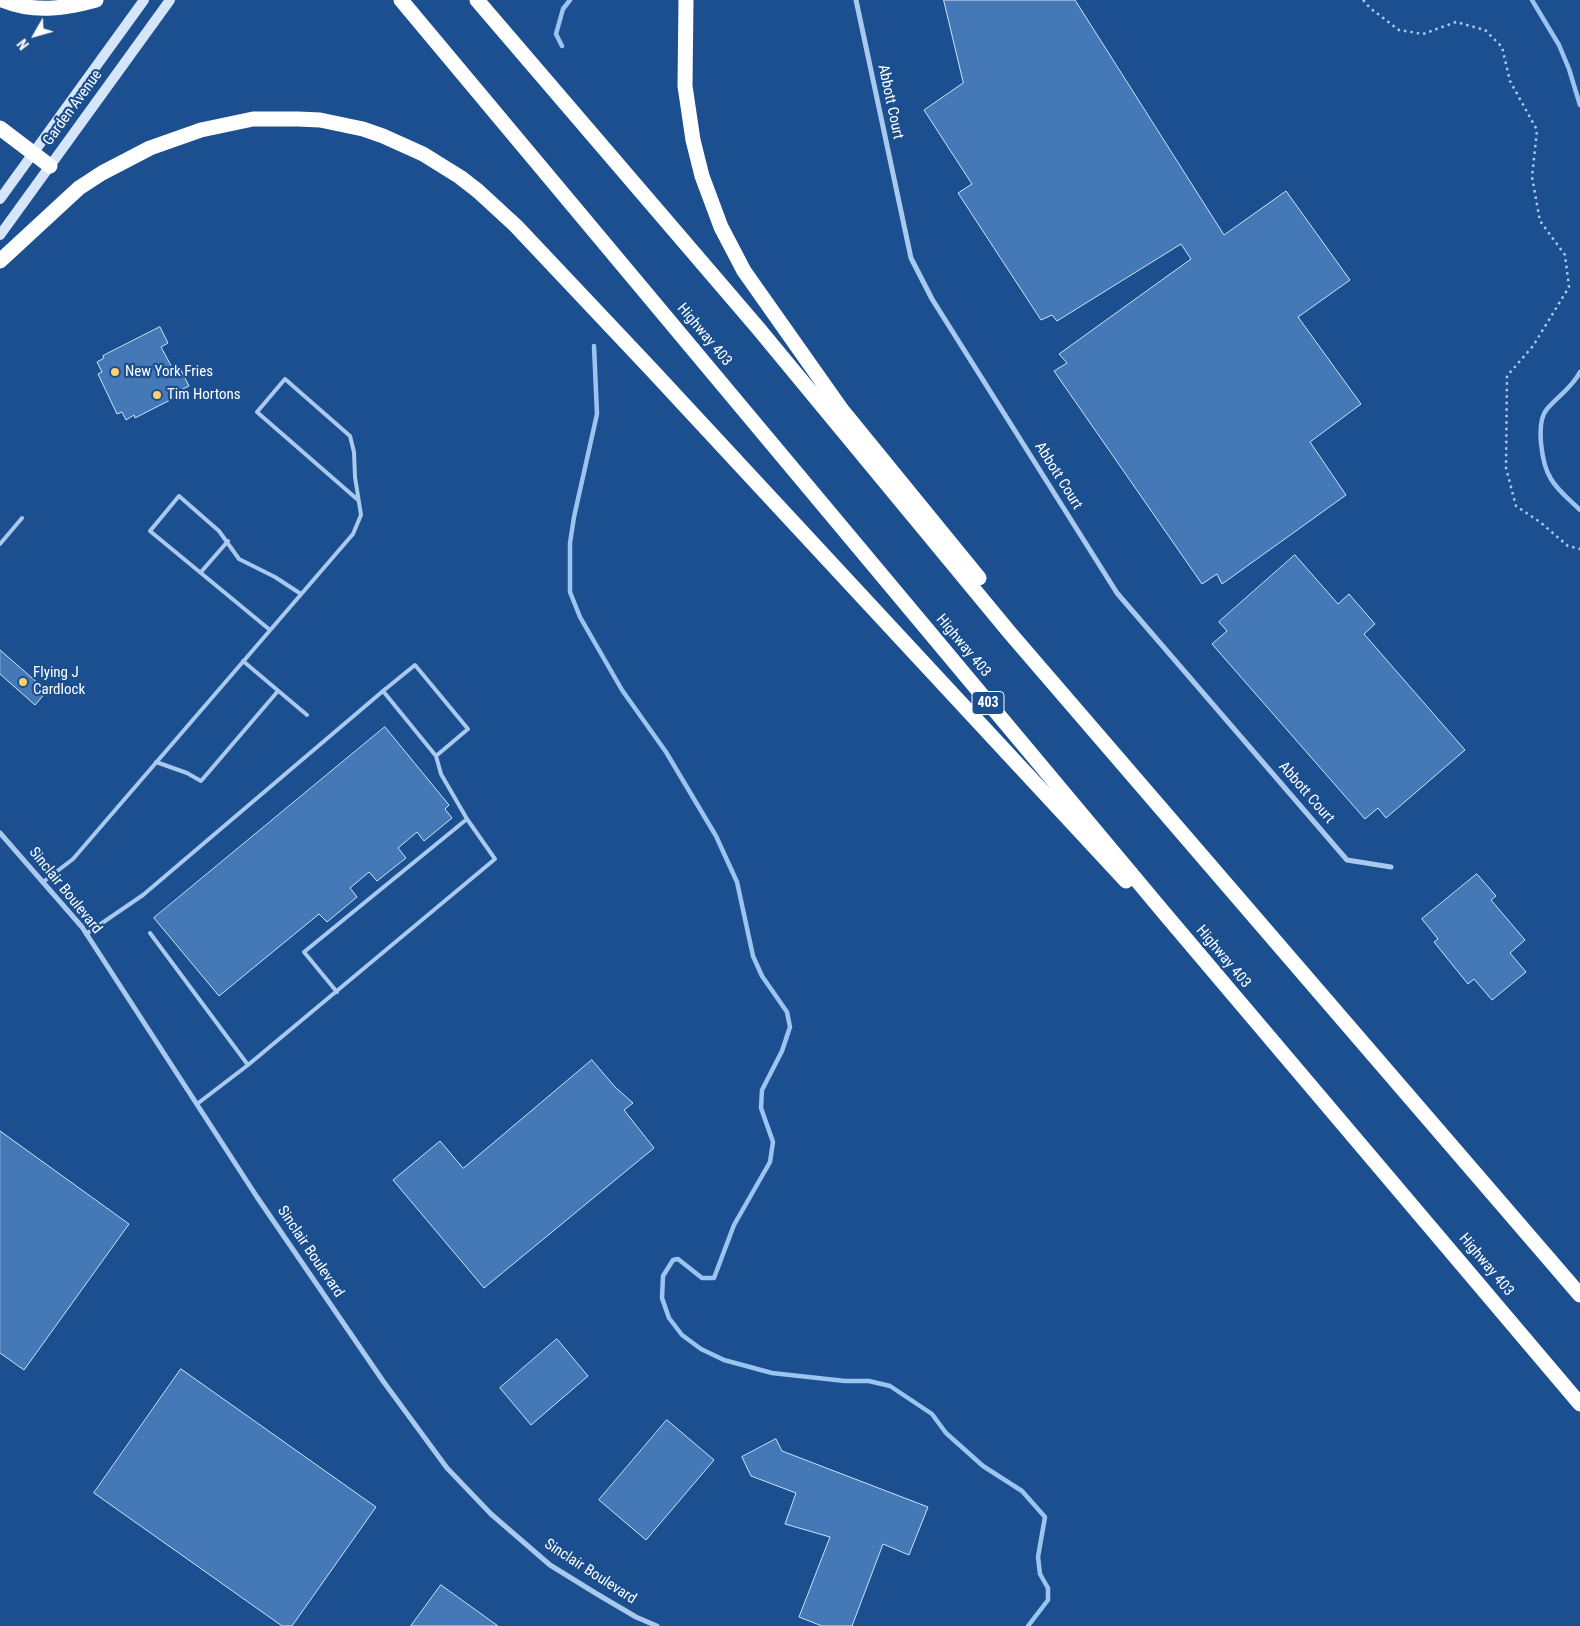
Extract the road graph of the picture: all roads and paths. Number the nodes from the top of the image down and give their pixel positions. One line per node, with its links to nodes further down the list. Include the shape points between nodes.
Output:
1 (2, 0): 2 (highway, via 26,8 44,9 72,7)
2 (96, 0)
3 (144, 0): 11 (main road, Garden Avenue)
4 (170, 0): 12 (main road, Garden Avenue)
5 (401, 0): 35 (highway, Highway 403 / 403)
6 (477, 0): 24 (highway, via 758,328)
7 (686, 0): 24 (highway, via 685,86 693,140 720,227 744,271 842,410 994,598)
8 (856, 0): 33 (street, Abbott Court, via 911,258 932,299 1116,593 1347,860)
9 (1363, 0): 20 (path, via 1399,30 1423,34 1456,22 1485,30 1502,47 1510,81 1537,130 1532,176 1540,221 1565,255 1568,287 1533,346 1507,376 1506,468 1516,506 1568,546)
10 (0, 128): 11 (highway)
11 (33, 153): 12 (highway); 13 (main road, Garden Avenue)
12 (50, 166): 14 (main road, Garden Avenue)
13 (0, 199)
14 (0, 234)
15 (0, 261): 35 (highway, via 79,188 102,173 150,148 201,130 253,119 320,120 384,136 423,154 460,177 516,226 1120,876)
16 (358, 500): 16 (lane, via 350,436 285,379 257,412); 22 (lane, via 361,515 353,534)
17 (22, 518): 19 (lane)
18 (228, 541): 21 (lane); 21 (lane, via 179,496 150,530); 22 (lane, via 240,559)
19 (0, 544)
20 (1580, 549)
21 (200, 572): 23 (lane)
22 (301, 594): 23 (lane)
23 (270, 630): 25 (lane)
24 (1010, 633): 41 (highway)
25 (243, 661): 26 (lane); 30 (lane)
26 (278, 691): 28 (lane); 30 (lane, via 201,781)
27 (383, 691): 29 (lane); 29 (lane, via 415,664 468,729); 36 (lane, via 143,895)
28 (307, 715)
29 (436, 756): 31 (lane, via 441,774)
30 (156, 762): 34 (lane, via 73,859)
31 (467, 819): 38 (lane, via 496,859); 38 (lane, via 304,952)
32 (0, 833): 34 (street, Sinclair Boulevard)
33 (1390, 867)
34 (43, 882): 36 (street, Sinclair Boulevard)
35 (1165, 914): 42 (highway, Highway 403 / 403)
36 (86, 934): 40 (street, Sinclair Boulevard)
37 (150, 934): 39 (lane)
38 (338, 992): 39 (lane)
39 (248, 1065): 40 (lane)
40 (197, 1104): 43 (street, Sinclair Boulevard, via 257,1197 447,1468 491,1514 550,1565 604,1599)
41 (1580, 1295)
42 (1580, 1404)
43 (657, 1626)

